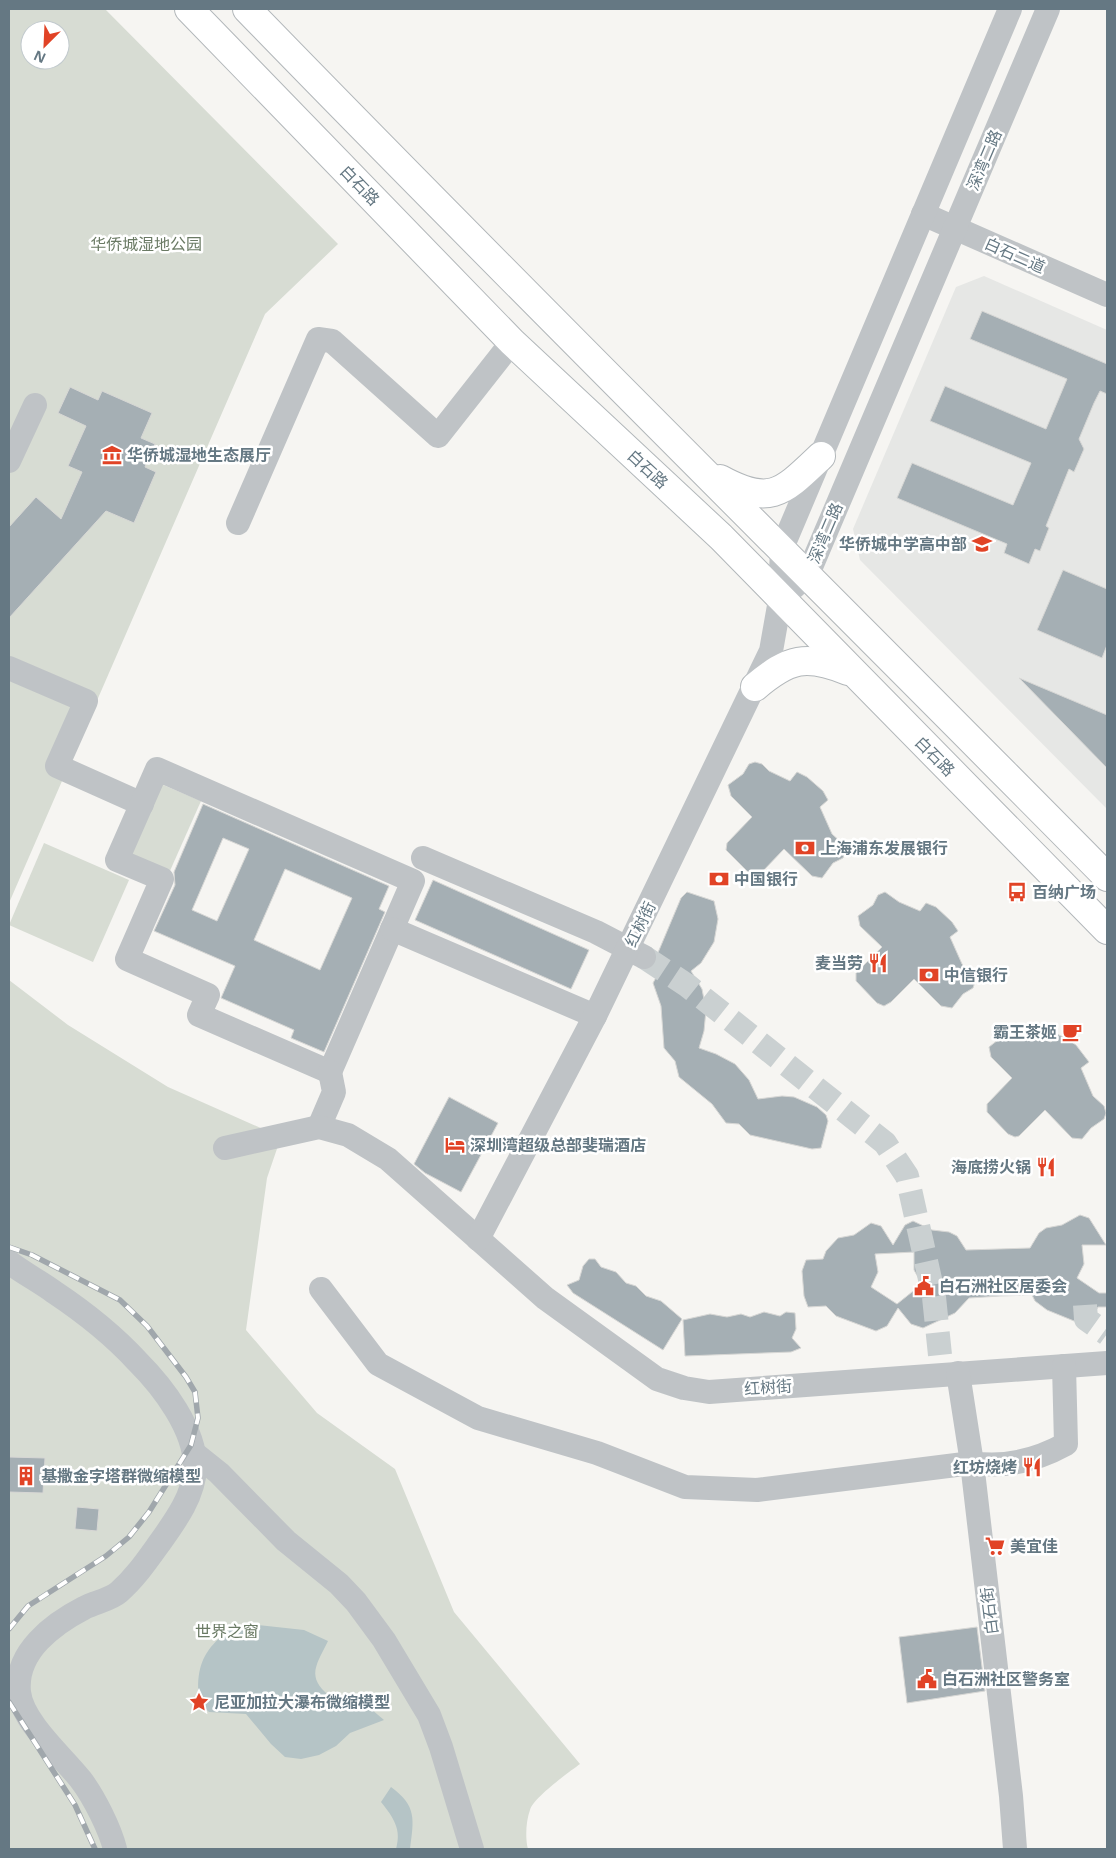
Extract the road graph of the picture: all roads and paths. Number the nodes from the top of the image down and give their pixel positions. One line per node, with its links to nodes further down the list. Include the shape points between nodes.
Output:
1 (189, 9): 8 (main road, 白石路)
2 (246, 9): 12 (main road, via 447,215)
3 (1010, 9): 5 (street, 深湾二路)
4 (1048, 9): 6 (street, 深湾二路)
5 (923, 214): 6 (street, 白石二道); 10 (street, 深湾二路)
6 (955, 228): 7 (street, 白石二道); 15 (street, 深湾二路)
7 (1107, 295)
8 (512, 342): 13 (street, via 438,436 332,341 318,339); 16 (main road, 白石路, via 721,537)
9 (35, 405): 11 (street)
10 (821, 456): 12 (main road, via 794,482 770,494 750,492); 14 (street, 深湾二路)
11 (9, 461)
12 (704, 470): 14 (main road)
13 (238, 523)
14 (782, 548): 15 (main road); 16 (street, 深湾二路)
15 (808, 574): 16 (street, 深湾二路); 22 (main road)
16 (780, 600): 18 (main road, 白石路); 19 (street, 红树街, via 771,651)
17 (9, 668): 20 (street, via 86,701 57,766)
18 (852, 672): 19 (main road, via 825,663 800,660 774,671); 24 (main road, 白石路)
19 (755, 688): 25 (street, 红树街)
20 (142, 804): 23 (street, via 157,769 413,880); 27 (street, via 118,860 162,879 127,959 208,994 199,1015)
21 (423, 858): 25 (street)
22 (1107, 877)
23 (392, 929): 26 (street); 27 (street)
24 (1107, 930)
25 (636, 952): 26 (street, 红树街)
26 (594, 1016): 30 (street, 红树街)
27 (330, 1072): 28 (street, via 334,1092)
28 (319, 1127): 29 (street); 30 (street, 红树街, via 348,1135 388,1159)
29 (225, 1148)
30 (478, 1239): 35 (street, 红树街, via 545,1298 657,1379 684,1388 709,1392)
31 (9, 1262): 36 (street, via 85,1314 138,1362 167,1397)
32 (322, 1288): 37 (street, via 378,1364 478,1418 597,1453 685,1487 757,1490)
33 (1107, 1363): 34 (street, 红树街)
34 (1064, 1366): 35 (street, 红树街); 37 (street, via 1066,1444 1048,1454 1020,1462 990,1465)
35 (947, 1367): 37 (street, 白石街)
36 (194, 1453): 38 (street, via 195,1470 188,1499 141,1570 118,1593 53,1626 34,1645 22,1671 19,1692 25,1711 82,1782 112,1836); 39 (street, via 219,1473 286,1541 339,1584 384,1640 429,1715)
37 (972, 1462): 40 (street, 白石街)
38 (115, 1849)
39 (472, 1849)
40 (1015, 1849)

